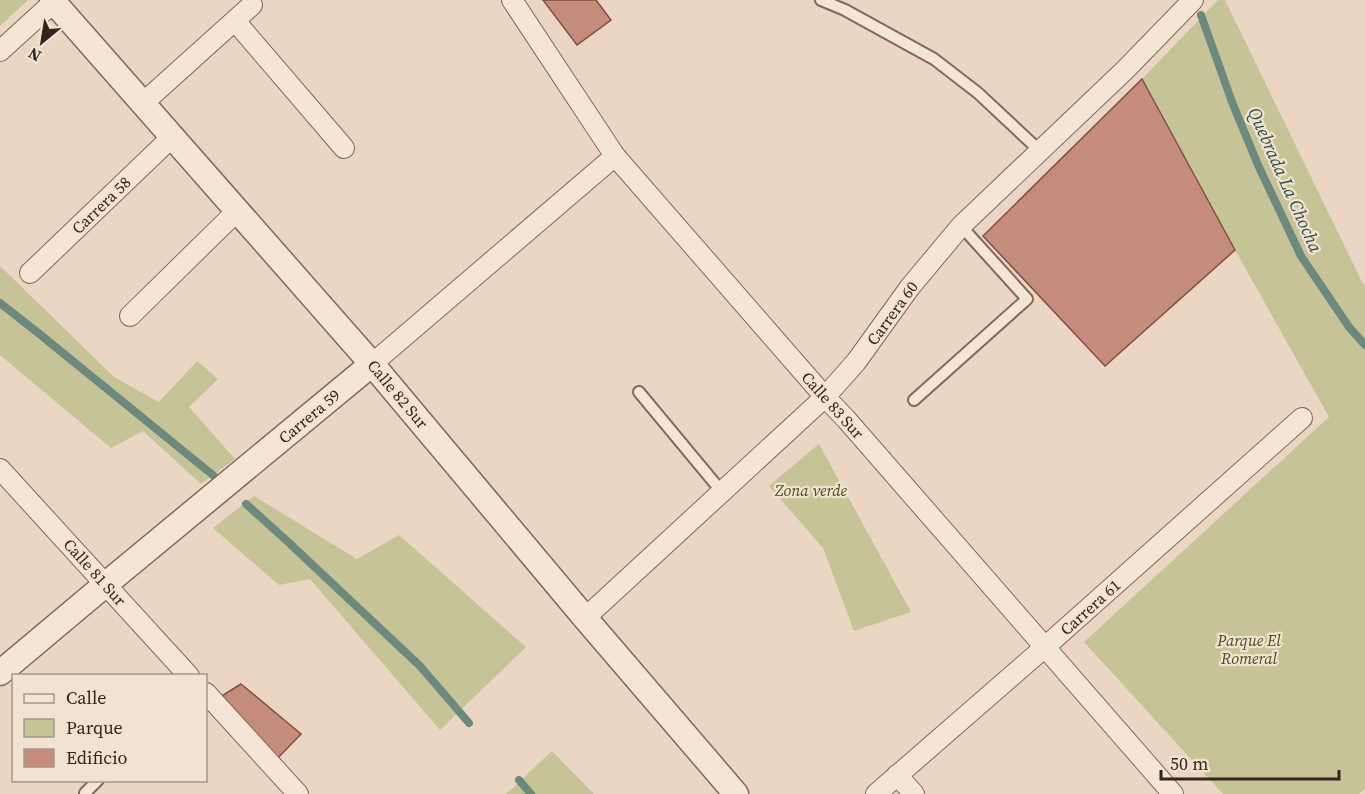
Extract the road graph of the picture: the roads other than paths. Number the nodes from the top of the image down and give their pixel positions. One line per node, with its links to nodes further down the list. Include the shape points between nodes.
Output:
1 (512, 0): 12 (street, Calle 83 Sur)
2 (820, 0): 11 (lane, via 934,59 978,93)
3 (1193, 0): 11 (street, Carrera 60)
4 (54, 1): 7 (street); 8 (street, Calle 82 Sur)
5 (252, 5): 6 (street)
6 (235, 21): 8 (street); 10 (street)
7 (0, 51)
8 (142, 104): 9 (street, Calle 82 Sur)
9 (172, 137): 13 (street, Calle 82 Sur); 15 (street, Carrera 58)
10 (344, 148)
11 (1040, 151): 14 (street, Carrera 60)
12 (615, 156): 17 (street, Carrera 59); 19 (street, Calle 83 Sur)
13 (237, 211): 16 (street); 17 (street, Calle 82 Sur)
14 (961, 226): 19 (street, Carrera 60, via 910,286 856,363); 20 (lane, via 1027,299)
15 (30, 273)
16 (130, 316)
17 (372, 364): 24 (street, Carrera 59); 25 (street, Calle 82 Sur)
18 (639, 392): 23 (lane)
19 (825, 397): 23 (street, Carrera 60); 26 (street, Calle 83 Sur)
20 (914, 400)
21 (1302, 418): 26 (street, Carrera 61)
22 (0, 469): 24 (street, Calle 81 Sur)
23 (722, 492): 25 (street, Carrera 60)
24 (106, 584): 27 (street, Carrera 59); 28 (street, Calle 81 Sur)
25 (585, 618): 34 (street, Calle 82 Sur)
26 (1045, 647): 30 (street, Carrera 61); 37 (street, Calle 83 Sur)
27 (0, 673)
28 (188, 674)
29 (207, 694): 33 (street)
30 (897, 775): 35 (street, Carrera 61); 36 (street)
31 (96, 782): 32 (lane)
32 (85, 793)
33 (298, 794)
34 (736, 794)
35 (876, 794)
36 (914, 794)
37 (1173, 794)

